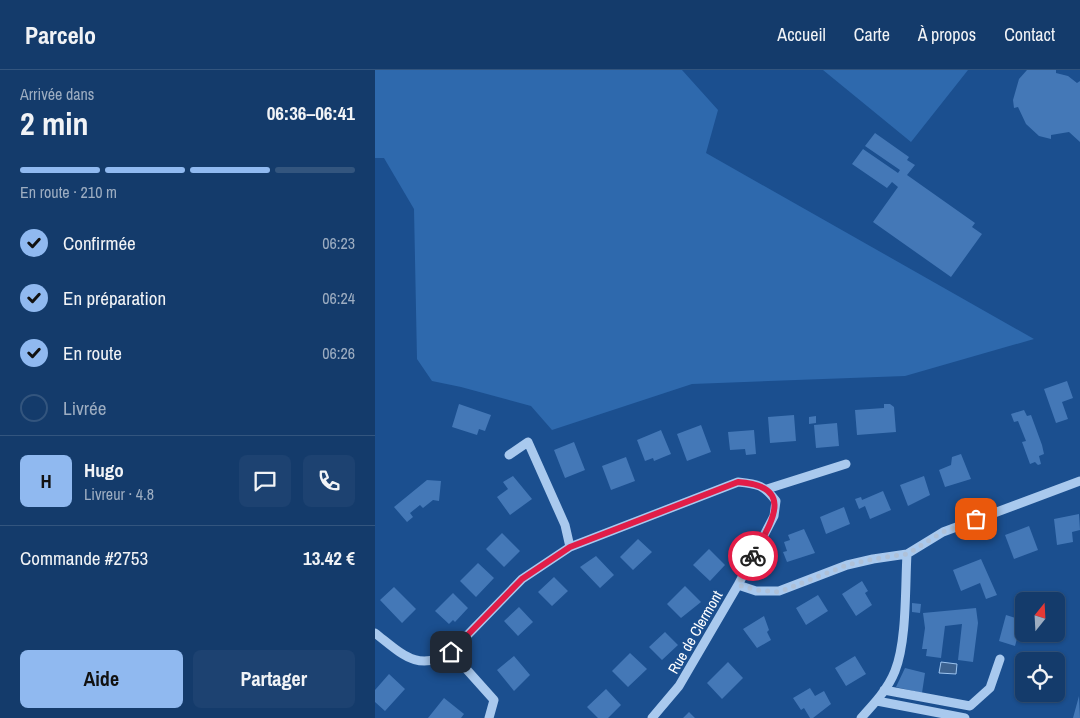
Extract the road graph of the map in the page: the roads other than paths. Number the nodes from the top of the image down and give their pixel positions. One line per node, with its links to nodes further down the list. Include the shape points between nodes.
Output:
1 (509, 455): 5 (street, via 528,442 565,525)
2 (846, 464): 4 (street)
3 (1080, 481): 6 (street, Rue de Clermont, via 943,532)
4 (767, 489): 5 (street, via 754,483 738,482); 7 (street, via 776,502 774,516)
5 (570, 547): 9 (street, via 522,579)
6 (907, 554): 7 (street, Rue de Clermont, via 847,565 779,592); 11 (street, via 901,647 895,671)
7 (738, 585): 14 (street, Rue de Clermont, via 679,686)
8 (375, 633): 9 (street, via 404,655 420,662 437,661)
9 (451, 652): 13 (street, via 494,700)
10 (1000, 659): 11 (street, via 990,688 970,706)
11 (884, 690): 12 (street)
12 (877, 701): 15 (street); 16 (street)
13 (489, 718)
14 (652, 718)
15 (861, 718)
16 (965, 718)

